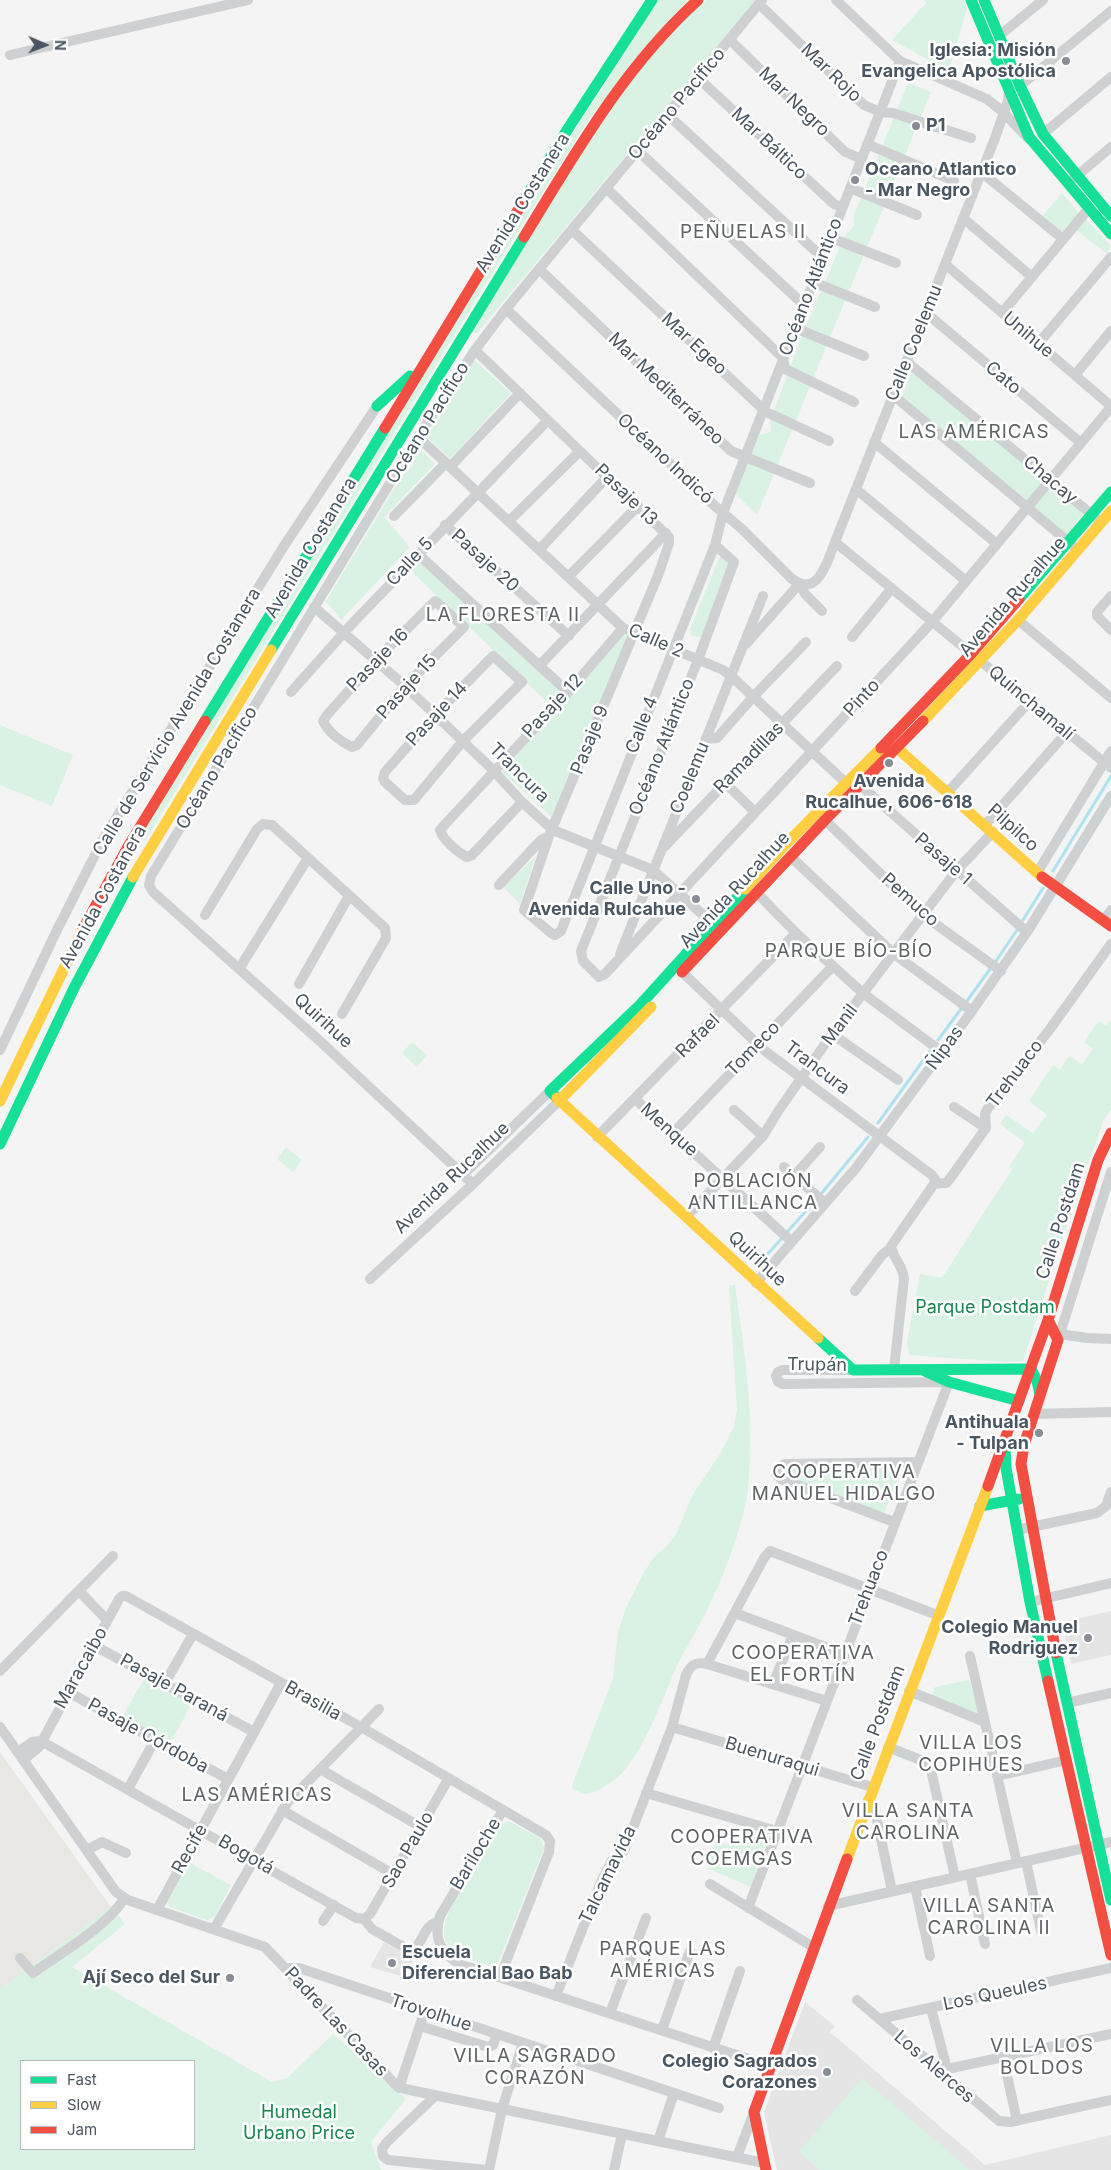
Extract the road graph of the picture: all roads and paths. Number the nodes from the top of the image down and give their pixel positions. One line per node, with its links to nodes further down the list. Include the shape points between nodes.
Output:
1 (248, 0): 12 (street)
2 (652, 0): 63 (main road, Avenida Costanera, via 593,88)
3 (698, 0): 207 (main road, Avenida Costanera, via 647,50 586,135 250,681 120,900)
4 (836, 0): 13 (street)
5 (972, 0): 16 (main road)
6 (984, 0): 10 (main road)
7 (1043, 0): 10 (street)
8 (761, 2): 11 (street, Océano Pacífico); 17 (street, Mar Rojo, via 864,105)
9 (1111, 11): 16 (street)
10 (999, 36): 16 (main road)
11 (730, 40): 15 (street, Océano Pacífico); 28 (street, Mar Negro, via 845,152)
12 (10, 55)
13 (900, 61): 17 (street, Océano Atlántico); 18 (street, via 987,99)
14 (1111, 77): 21 (street)
15 (698, 78): 19 (street, Océano Pacífico); 35 (street, Mar Báltico, via 834,204)
16 (1015, 87): 18 (street, Calle Coelemu); 21 (main road); 23 (main road)
17 (880, 112): 22 (street, Mar Rojo, via 893,113); 24 (street, Océano Atlántico)
18 (1003, 112): 20 (street); 25 (street, Calle Coelemu)
19 (668, 115): 27 (street, Océano Pacífico); 45 (street)
20 (1018, 129): 23 (street); 25 (street, via 1009,129)
21 (1043, 134): 30 (main road)
22 (972, 138)
23 (1033, 142): 32 (main road)
24 (867, 144): 28 (street, Océano Atlántico); 31 (street)
25 (992, 144): 29 (street, Calle Coelemu)
26 (1111, 148): 30 (street)
27 (638, 151): 33 (street, Océano Pacífico); 51 (street)
28 (862, 159): 34 (street, Océano Atlántico)
29 (981, 172): 39 (street, Calle Coelemu); 43 (street)
30 (1077, 175): 32 (street); 38 (main road)
31 (954, 181)
32 (1068, 183): 36 (main road)
33 (606, 188): 40 (street, Océano Pacífico); 61 (street)
34 (850, 188): 35 (street, Océano Atlántico); 37 (street)
35 (842, 207): 42 (street, Océano Atlántico)
36 (1089, 208): 41 (main road); 43 (street)
37 (917, 215)
38 (1111, 216)
39 (963, 218): 47 (street, Calle Coelemu); 49 (street)
40 (572, 230): 48 (street, Océano Pacífico); 70 (street, Mar Egeo)
41 (1111, 234)
42 (831, 238): 45 (street, Océano Atlántico); 46 (street)
43 (1063, 239): 49 (street)
44 (1111, 257): 58 (street)
45 (823, 258): 50 (street, Océano Atlántico)
46 (896, 263)
47 (945, 264): 54 (street, Calle Coelemu); 55 (street, Unihue)
48 (539, 269): 53 (street, Océano Pacífico); 77 (street, Mar Mediterráneo, via 731,451)
49 (1032, 277): 55 (street)
50 (813, 282): 51 (street, Océano Atlántico); 52 (street)
51 (804, 305): 56 (street, Océano Atlántico)
52 (875, 307)
53 (506, 308): 59 (street, Océano Pacífico); 88 (street, Océano Indicó)
54 (926, 312): 62 (street, Calle Coelemu); 75 (street, Cato)
55 (1002, 313): 58 (street, Unihue)
56 (795, 328): 60 (street); 61 (street, Océano Atlántico)
57 (1111, 331): 64 (street)
58 (1038, 344): 64 (street, Unihue)
59 (475, 350): 65 (street, Pasaje 13); 72 (street, Océano Pacífico)
60 (864, 356)
61 (783, 358): 67 (street, via 788,372); 70 (street, Océano Atlántico)
62 (906, 361): 66 (street, Calle Coelemu); 80 (street, Chacay)
63 (424, 363): 68 (main road); 198 (main road, Avenida Costanera, via 129,845 73,948)
64 (1075, 375): 69 (street, Unihue)
65 (520, 393): 71 (street, Pasaje 13); 78 (street)
66 (893, 395): 74 (street, Calle Coelemu); 86 (street, Chacay)
67 (854, 402)
68 (378, 406): 191 (street, Calle de Servicio Avenida Costanera, via 284,546 102,841)
69 (1111, 406): 75 (street, Pinto)
70 (764, 409): 73 (street, Mar Egeo); 77 (street, Océano Atlántico)
71 (548, 420): 76 (street, Pasaje 13); 83 (street, Calle 5)
72 (418, 437): 78 (street, Calle 2); 108 (street, Océano Pacífico)
73 (829, 441)
74 (874, 442): 82 (street, Calle Coelemu); 95 (street)
75 (1081, 443): 80 (street, Pinto)
76 (580, 451): 79 (street, Pasaje 13); 91 (street)
77 (744, 458): 81 (street, Mar Mediterráneo); 88 (street, Océano Atlántico)
78 (448, 465): 83 (street, Calle 2); 89 (street)
79 (607, 477): 85 (street, Pasaje 13); 98 (street)
80 (1050, 480): 86 (street, Pinto); 90 (street, Chacay)
81 (810, 483)
82 (856, 489): 94 (street, Calle Coelemu); 101 (street)
83 (477, 492): 91 (street, Calle 2); 92 (street, Calle 5)
84 (1111, 492): 90 (main road, Avenida Rucalhue)
85 (638, 506): 93 (street, Pasaje 13); 100 (street)
86 (1028, 507): 95 (street, Pinto); 97 (street, Chacay)
87 (1111, 511): 90 (main road, Avenida Rucalhue)
88 (723, 513): 96 (street, Calle 4); 102 (street, Océano Indicó)
89 (394, 516)
90 (1096, 519): 97 (main road, Avenida Rucalhue)
91 (509, 522): 98 (street, Calle 2)
92 (445, 525): 99 (street, Calle 5); 116 (street, Pasaje 20)
93 (666, 533): 107 (street, Pasaje 13); 115 (street, Pasaje 9, via 669,543)
94 (835, 542): 102 (street, Calle Coelemu, via 820,576 810,583); 103 (street, Quinchamalí)
95 (997, 544): 101 (street, Pinto)
96 (715, 545): 119 (street, Calle 4); 122 (street, Océano Atlántico, via 734,562)
97 (1074, 546): 110 (main road, Avenida Rucalhue); 121 (main road, Avenida Rucalhue)
98 (539, 550): 100 (street, Calle 2)
99 (418, 554): 114 (street, Calle 5); 124 (street)
100 (568, 577): 107 (street, Calle 2)
101 (966, 581): 111 (street, Pinto)
102 (800, 584): 109 (street, Océano Indicó, via 805,594); 120 (street, Calle Coelemu)
103 (892, 588): 111 (street, Quinchamalí); 117 (street)
104 (762, 596): 120 (street, Coelemu)
105 (1111, 596): 113 (street, via 1097,616)
106 (435, 601): 123 (street, Pasaje 16); 127 (street, Pasaje 15, via 464,627)
107 (598, 605): 112 (street, Calle 2); 116 (street, Pasaje 13)
108 (314, 607): 114 (street, Trancura); 162 (street, Océano Pacífico, via 151,876)
109 (822, 610)
110 (1018, 620): 121 (main road, Avenida Rucalhue); 131 (street)
111 (932, 622): 121 (street, Quinchamalí); 140 (street, Pinto)
112 (623, 628): 115 (street, Calle 2); 129 (street, Pasaje 12)
113 (1111, 630)
114 (344, 632): 123 (street, Trancura); 128 (street, Calle 5)
115 (634, 633): 119 (street, Calle 2); 153 (street, Pasaje 9)
116 (569, 636): 124 (street, Pasaje 13)
117 (852, 637)
118 (806, 642): 130 (street)
119 (672, 649): 122 (street, Calle 2); 154 (street, Calle 4)
120 (741, 650): 126 (street, Coelemu)
121 (976, 657): 132 (street, Quinchamalí); 139 (main road, Avenida Rucalhue); 145 (main road, Avenida Rucalhue)
122 (698, 660): 126 (street, Calle 2); 156 (street, Océano Atlántico)
123 (375, 661): 127 (street, Trancura); 134 (street, Pasaje 16)
124 (539, 666): 129 (street)
125 (837, 666): 135 (street, Ramadillas)
126 (731, 676): 130 (street, Calle 2); 137 (street, Coelemu)
127 (405, 686): 133 (street, Trancura); 134 (street, Pasaje 15, via 357,745 352,747 327,728)
128 (291, 692)
129 (568, 692): 143 (street, Pasaje 12)
130 (753, 697): 135 (street, Calle 2); 137 (street, via 717,738)
131 (1111, 698)
132 (1029, 702): 136 (street, Quinchamalí); 147 (street)
133 (435, 715): 138 (street, Trancura); 138 (street, Pasaje 14, via 385,772 385,782 405,800 414,800); 138 (street, Pasaje 14, via 493,656 522,682)
134 (323, 721)
135 (782, 724): 140 (street, Calle 2); 144 (street, Ramadillas)
136 (1066, 732): 142 (street, Quinchamalí); 152 (street, Manil)
137 (706, 739): 155 (street, Coelemu)
138 (463, 742): 143 (street, Trancura)
139 (897, 748): 146 (main road, Avenida Rucalhue); 147 (main road, Pilpilco)
140 (811, 752): 145 (street, Calle 2); 150 (street, Pinto)
141 (1111, 752): 142 (street)
142 (1108, 766): 161 (street)
143 (493, 770): 149 (street, Trancura); 149 (street, Pasaje 12, via 440,830 442,835 461,854 466,857 472,855)
144 (725, 783): 150 (street); 155 (street, Ramadillas)
145 (846, 783): 146 (street); 172 (main road, Avenida Rucalhue, via 782,848)
146 (860, 785): 151 (main road, Avenida Rucalhue); 160 (street, Pasaje 1)
147 (948, 792): 152 (main road, Pilpilco)
148 (1111, 796): 164 (street, Ñipas)
149 (522, 802): 153 (street, Trancura)
150 (755, 812): 166 (street, Pinto)
151 (825, 820): 157 (main road, Avenida Rucalhue); 170 (street, Pemuco)
152 (989, 829): 160 (street, Manil); 161 (main road, Pilpilco)
153 (551, 833): 154 (street, Trancura); 163 (street); 175 (street, Pasaje 9, via 524,910)
154 (594, 846): 156 (street, Trancura); 175 (street, Calle 4, via 561,932)
155 (661, 850): 159 (street, Coelemu)
156 (618, 856): 159 (street, Trancura); 183 (street, Océano Atlántico, via 580,956)
157 (790, 856): 165 (main road, Avenida Rucalhue); 177 (street)
158 (308, 858): 167 (street, Quirihue); 169 (street, Quirihue, via 272,826 263,824); 180 (street)
159 (653, 870): 166 (street, Trancura); 178 (street, Coelemu)
160 (957, 870): 170 (street, Manil); 173 (street, Pasaje 1)
161 (1037, 873): 164 (main road, Pilpilco)
162 (149, 885): 180 (street, Quirihue)
163 (499, 885)
164 (1054, 887): 171 (main road, Pilpilco); 173 (street, Ñipas)
165 (756, 892): 172 (main road, Avenida Rucalhue); 174 (street)
166 (680, 893): 172 (street, Trancura); 178 (street, Pinto)
167 (349, 896): 184 (street); 188 (street, Quirihue, via 387,932)
168 (1111, 910): 171 (street)
169 (205, 915)
170 (923, 915): 177 (street, Manil); 181 (street, Pemuco)
171 (1108, 923)
172 (716, 927): 182 (main road, Avenida Rucalhue); 195 (main road, Avenida Rucalhue)
173 (1027, 932): 181 (street, Ñipas)
174 (796, 933): 179 (street); 186 (street, Rafael)
175 (556, 935)
176 (1111, 944): 201 (street, Trehuaco, via 988,1108)
177 (894, 954): 185 (street, Manil); 187 (street)
178 (618, 960): 183 (street, Pinto)
179 (833, 966): 185 (street); 190 (street, Tomeco)
180 (239, 969): 211 (street, Quirihue)
181 (1001, 971): 187 (street, Ñipas)
182 (682, 972): 186 (street, Trancura); 197 (main road, Avenida Rucalhue)
183 (599, 977)
184 (299, 984)
185 (864, 994): 189 (street, Manil); 192 (street)
186 (722, 1011): 190 (street, Trancura); 196 (street, Rafael)
187 (972, 1011): 192 (street, Ñipas)
188 (342, 1014)
189 (832, 1034): 193 (street, Manil); 194 (street)
190 (757, 1044): 193 (street, Trancura); 202 (street, Tomeco)
191 (0, 1050)
192 (942, 1052): 205 (street, Ñipas)
193 (801, 1078): 204 (street, Manil); 205 (street, Trancura)
194 (898, 1080)
195 (550, 1091): 197 (main road, Quirihue); 211 (street, Avenida Rucalhue)
196 (635, 1098): 202 (street, Menque); 206 (street, Rafael)
197 (559, 1100): 206 (main road, Quirihue); 214 (street, Avenida Rucalhue)
198 (0, 1102)
199 (954, 1107): 201 (street)
200 (734, 1110): 204 (street)
201 (986, 1128): 215 (street, Trehuaco, via 949,1180)
202 (673, 1133): 213 (street, Menque)
203 (1111, 1133): 223 (main road, Calle Postdam, via 1098,1160)
204 (763, 1136): 213 (street, Manil)
205 (880, 1136): 215 (street, Trancura, via 932,1175); 216 (street, Ñipas)
206 (597, 1137): 217 (main road, Quirihue)
207 (0, 1144)
208 (820, 1148): 212 (street)
209 (784, 1167): 212 (street)
210 (1111, 1172): 224 (street, Calle Postdam)
211 (463, 1175): 214 (street, Quirihue)
212 (794, 1176): 216 (street)
213 (722, 1178): 217 (street, Manil); 218 (street, Menque)
214 (473, 1184): 220 (street, Avenida Rucalhue)
215 (934, 1184): 219 (street, Trehuaco)
216 (825, 1204): 218 (street, Ñipas)
217 (686, 1217): 221 (main road, Quirihue)
218 (792, 1242): 221 (street, Ñipas)
219 (891, 1248): 222 (street, Trehuaco); 226 (street, via 903,1270 904,1279)
220 (370, 1280)
221 (756, 1283): 229 (main road, Quirihue)
222 (855, 1291)
223 (1048, 1320): 224 (main road); 228 (main road, Calle Postdam)
224 (1059, 1336): 225 (street); 231 (main road, Calle Postdam)
225 (1111, 1339)
226 (894, 1369): 227 (main road, Trupán); 229 (main road, Trupán)
227 (920, 1369): 228 (main road, Trupán); 230 (main road, Trupán)
228 (1031, 1369): 231 (main road); 232 (main road, Calle Postdam)
229 (853, 1370): 230 (street, Trupán, via 782,1370 776,1379 781,1384)
230 (949, 1382): 232 (main road, Trupán); 236 (street, Trehuaco)
231 (1040, 1394): 234 (main road, Calle Postdam)
232 (1019, 1401): 235 (main road, Calle Postdam)
233 (1111, 1412): 234 (street)
234 (1034, 1414): 237 (main road, Calle Postdam, via 1021,1458)
235 (1006, 1439): 239 (main road, via 1005,1458); 240 (main road, Calle Postdam)
236 (918, 1462): 241 (street, Trehuaco); 241 (street, via 786,1464 777,1468 776,1474 781,1479)
237 (1026, 1497): 239 (main road); 242 (main road, Calle Postdam)
238 (1110, 1499): 242 (street, via 1097,1513)
239 (1012, 1500): 240 (main road); 243 (main road)
240 (980, 1506): 252 (main road, Calle Postdam)
241 (894, 1522): 246 (street, Trehuaco)
242 (1031, 1527): 243 (street); 249 (main road, Calle Postdam)
243 (1017, 1530): 250 (main road)
244 (113, 1556): 247 (street)
245 (1111, 1583): 249 (street)
246 (869, 1589): 251 (street, via 770,1551); 252 (street); 257 (street, Trehuaco)
247 (79, 1591): 253 (street); 260 (street)
248 (122, 1596): 253 (street, Maracaibo); 254 (street, Brasilia)
249 (1045, 1598): 250 (street); 268 (main road, Calle Postdam)
250 (1030, 1602): 279 (main road)
251 (735, 1613): 255 (street); 259 (street)
252 (937, 1615): 264 (main road, Calle Postdam)
253 (107, 1620): 256 (street, Maracaibo)
254 (193, 1634): 261 (street, Brasilia); 262 (street)
255 (792, 1635): 257 (street); 263 (street)
256 (93, 1645): 262 (street, Pasaje Paraná); 265 (street, Maracaibo)
257 (844, 1654): 267 (street, Trehuaco)
258 (970, 1656): 270 (street)
259 (707, 1664): 263 (street); 273 (street, Talcamavida, via 696,1664 688,1670)
260 (0, 1671)
261 (281, 1683): 272 (street, Brasilia); 274 (street, Recife)
262 (165, 1684): 274 (street, Pasaje Paraná)
263 (773, 1684): 267 (street)
264 (909, 1690): 270 (street); 277 (main road, Calle Postdam)
265 (68, 1692): 275 (street, Maracaibo); 276 (street, Pasaje Córdoba)
266 (1111, 1693): 268 (street)
267 (827, 1701): 280 (street, Trehuaco)
268 (1067, 1703): 295 (main road, Calle Postdam)
269 (379, 1709): 272 (street)
270 (985, 1722): 282 (street)
271 (0, 1727): 278 (street)
272 (361, 1727): 281 (street); 283 (street, Brasilia)
273 (672, 1727): 280 (street, Buenuraqui); 287 (street, Talcamavida)
274 (254, 1732): 284 (street, Recife)
275 (41, 1740): 278 (street, via 32,1742); 286 (street, Bogotá)
276 (155, 1740): 284 (street, Pasaje Córdoba); 286 (street)
277 (888, 1747): 285 (main road, Calle Postdam); 302 (street, via 923,1761 931,1770)
278 (20, 1756): 296 (street)
279 (1067, 1760): 282 (street); 295 (main road)
280 (802, 1766): 285 (street, Buenuraqui); 293 (street, Trehuaco)
281 (320, 1769): 289 (street); 291 (street)
282 (997, 1776): 299 (street)
283 (449, 1778): 290 (street, Brasilia); 291 (street, Sao Paulo)
284 (228, 1780): 292 (street, Recife)
285 (872, 1787): 288 (main road, Calle Postdam)
286 (128, 1789): 292 (street, Bogotá)
287 (646, 1793): 293 (street); 328 (street, Talcamavida, via 624,1852 612,1860 601,1882)
288 (868, 1800): 305 (street, via 876,1815); 309 (main road, Calle Postdam)
289 (282, 1810): 298 (street); 300 (street)
290 (503, 1810): 315 (street, Bariloche); 327 (street, Bariloche, via 543,1832 550,1845)
291 (421, 1827): 300 (street, Sao Paulo)
292 (201, 1829): 298 (street, Bogotá); 311 (street, Recife)
293 (778, 1831): 310 (street, Trehuaco)
294 (1111, 1842): 295 (street)
295 (1093, 1846): 299 (street); 307 (main road); 321 (main road)
296 (87, 1850): 297 (street, via 102,1842); 306 (street)
297 (126, 1853)
298 (254, 1859): 308 (street, Bogotá); 316 (street)
299 (1022, 1862): 301 (street); 317 (street)
300 (393, 1874): 313 (street, Sao Paulo)
301 (970, 1874): 302 (street); 318 (street)
302 (955, 1877): 304 (street)
303 (710, 1884): 310 (street)
304 (915, 1886): 305 (street); 322 (street)
305 (892, 1891): 309 (street)
306 (124, 1899): 311 (street, Padre Las Casas); 323 (street, via 115,1913 33,1973)
307 (1111, 1900)
308 (334, 1905): 313 (street, Bogotá); 314 (street)
309 (828, 1906): 319 (main road, Calle Postdam)
310 (748, 1908): 319 (street)
311 (156, 1910): 316 (street, Padre Las Casas)
312 (646, 1918): 332 (street)
313 (364, 1919): 315 (street, Bogotá, via 372,1930 409,1950 416,1948 431,1925)
314 (322, 1921)
315 (438, 1922): 327 (street, via 438,1940 448,1957)
316 (214, 1929): 324 (street, Padre Las Casas, via 262,1945)
317 (1041, 1931)
318 (986, 1944)
319 (813, 1947): 341 (main road, Calle Postdam)
320 (690, 1951): 335 (street)
321 (1111, 1955)
322 (930, 1956)
323 (20, 1958)
324 (285, 1968): 331 (street, Trovolhue, via 299,1968); 343 (street, Padre Las Casas)
325 (1111, 1968): 330 (street, Los Queules)
326 (740, 1971): 339 (street)
327 (500, 1977): 328 (street)
328 (556, 1996): 332 (street)
329 (857, 2000): 333 (street, Los Alerces)
330 (930, 2008): 333 (street, Los Queules); 342 (street, Los Alerces)
331 (425, 2010): 334 (street); 336 (street, Trovolhue)
332 (610, 2014): 335 (street)
333 (879, 2019): 342 (street, Los Alerces)
334 (420, 2026): 336 (street, via 488,2047); 343 (street)
335 (662, 2030): 339 (street)
336 (497, 2034): 338 (street, Trovolhue)
337 (1111, 2034): 340 (street)
338 (523, 2043): 344 (street, Trovolhue); 348 (street)
339 (713, 2048): 341 (street)
340 (1002, 2057): 342 (street); 350 (street)
341 (770, 2066): 349 (main road, Calle Postdam)
342 (943, 2070): 350 (street, Los Alerces, via 995,2119 1006,2123)
343 (399, 2088): 345 (street, Padre Las Casas)
344 (674, 2093): 347 (street, Trovolhue); 352 (street)
345 (436, 2095): 348 (street, Padre Las Casas); 355 (street, via 382,2148 383,2156 388,2160)
346 (1111, 2100): 350 (street, Los Alerces)
347 (719, 2108)
348 (502, 2109): 351 (street, Padre Las Casas); 355 (street)
349 (754, 2112): 353 (street); 354 (main road)
350 (1017, 2121)
351 (622, 2134): 352 (street, Padre Las Casas); 356 (street)
352 (658, 2141): 353 (street, Padre Las Casas)
353 (737, 2157): 354 (street, Padre Las Casas)
354 (765, 2166)
355 (488, 2170)
356 (614, 2170)

